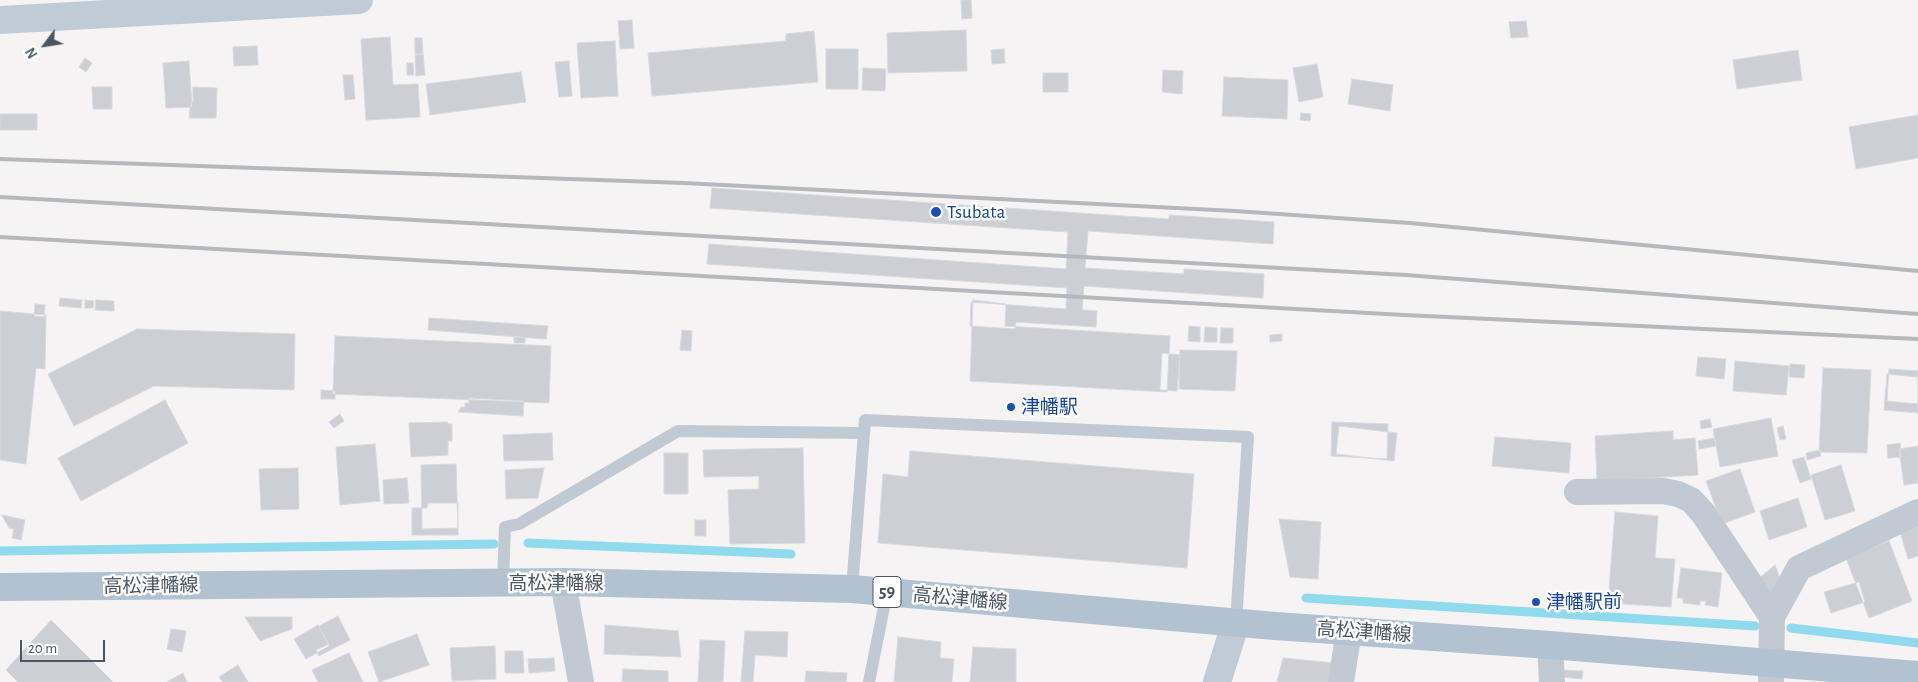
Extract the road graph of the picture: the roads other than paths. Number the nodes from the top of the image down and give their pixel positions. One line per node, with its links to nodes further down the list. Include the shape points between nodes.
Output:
1 (360, 0): 2 (main road)
2 (0, 20)
3 (864, 433): 6 (lane, via 678,431 519,524 505,527); 9 (lane); 12 (lane, via 865,420 1248,437)
4 (1577, 492): 11 (street, via 1663,491 1691,500 1703,513)
5 (1918, 512): 11 (street, via 1798,568)
6 (503, 582): 7 (main road, 高松津幡線 / 59); 8 (main road, 高松津幡線 / 59)
7 (563, 582): 9 (main road, 高松津幡線 / 59); 17 (street)
8 (0, 587)
9 (852, 590): 10 (main road, 高松津幡線 / 59)
10 (887, 592): 12 (main road, 高松津幡線 / 59); 18 (lane)
11 (1772, 618): 15 (street)
12 (1236, 622): 13 (main road, 高松津幡線 / 59); 19 (main road)
13 (1349, 631): 14 (main road, 高松津幡線 / 59); 20 (street)
14 (1550, 645): 15 (main road, 高松津幡線 / 59); 21 (street)
15 (1772, 672): 16 (main road, 高松津幡線 / 59)
16 (1918, 675)
17 (580, 682)
18 (869, 682)
19 (1217, 682)
20 (1341, 682)
21 (1552, 682)

